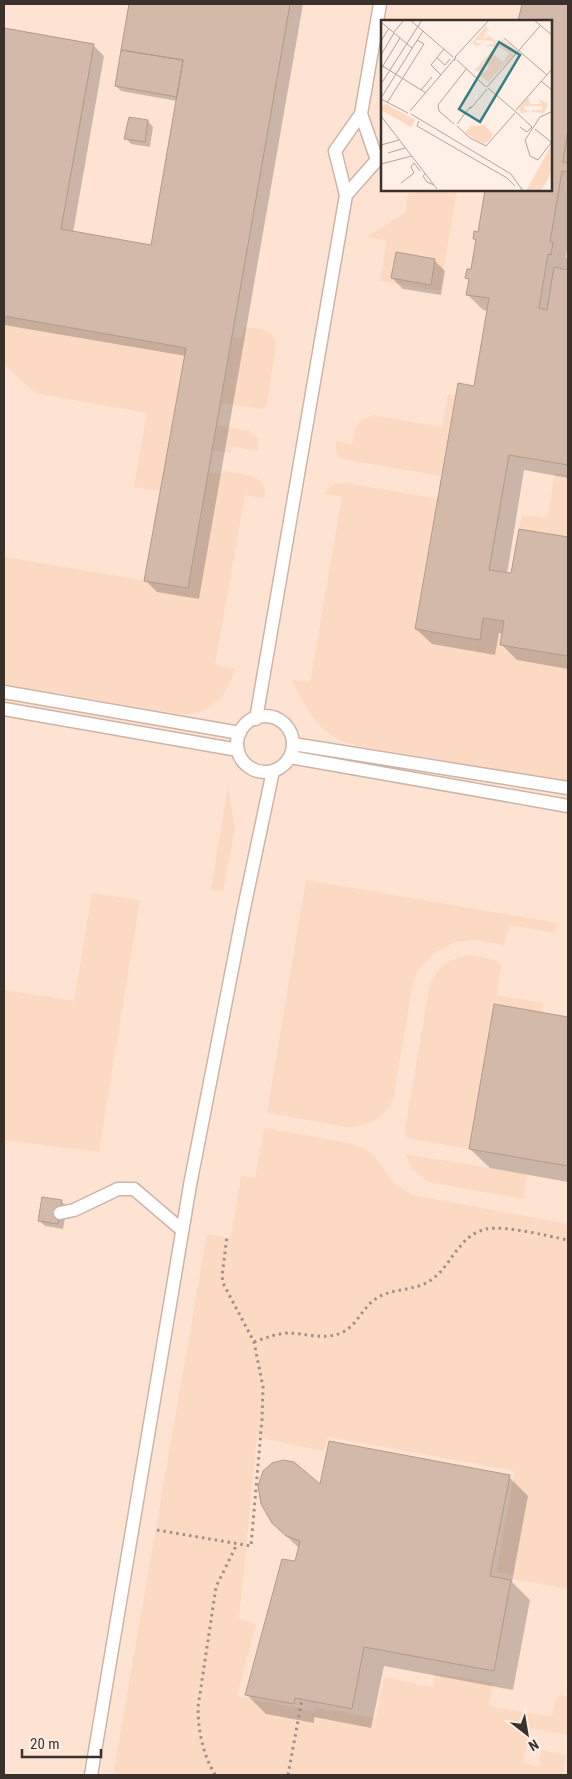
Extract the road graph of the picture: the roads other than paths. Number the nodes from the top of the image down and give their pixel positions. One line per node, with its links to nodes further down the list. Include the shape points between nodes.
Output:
1 (380, 4): 2 (lane)
2 (360, 114): 3 (lane, via 335,151); 3 (lane, via 376,160)
3 (346, 195): 6 (lane)
4 (4, 692): 7 (lane)
5 (4, 709): 9 (lane)
6 (256, 718): 7 (lane); 8 (lane, via 264,716 281,722 287,727)
7 (240, 733): 9 (lane)
8 (293, 744): 10 (lane); 12 (lane)
9 (238, 750): 11 (lane, via 251,768)
10 (290, 757): 11 (lane); 13 (lane)
11 (273, 771): 15 (lane)
12 (568, 788)
13 (568, 806)
14 (60, 1212): 15 (lane, via 74,1210 118,1189 134,1189)
15 (182, 1230): 16 (lane)
16 (90, 1775)

